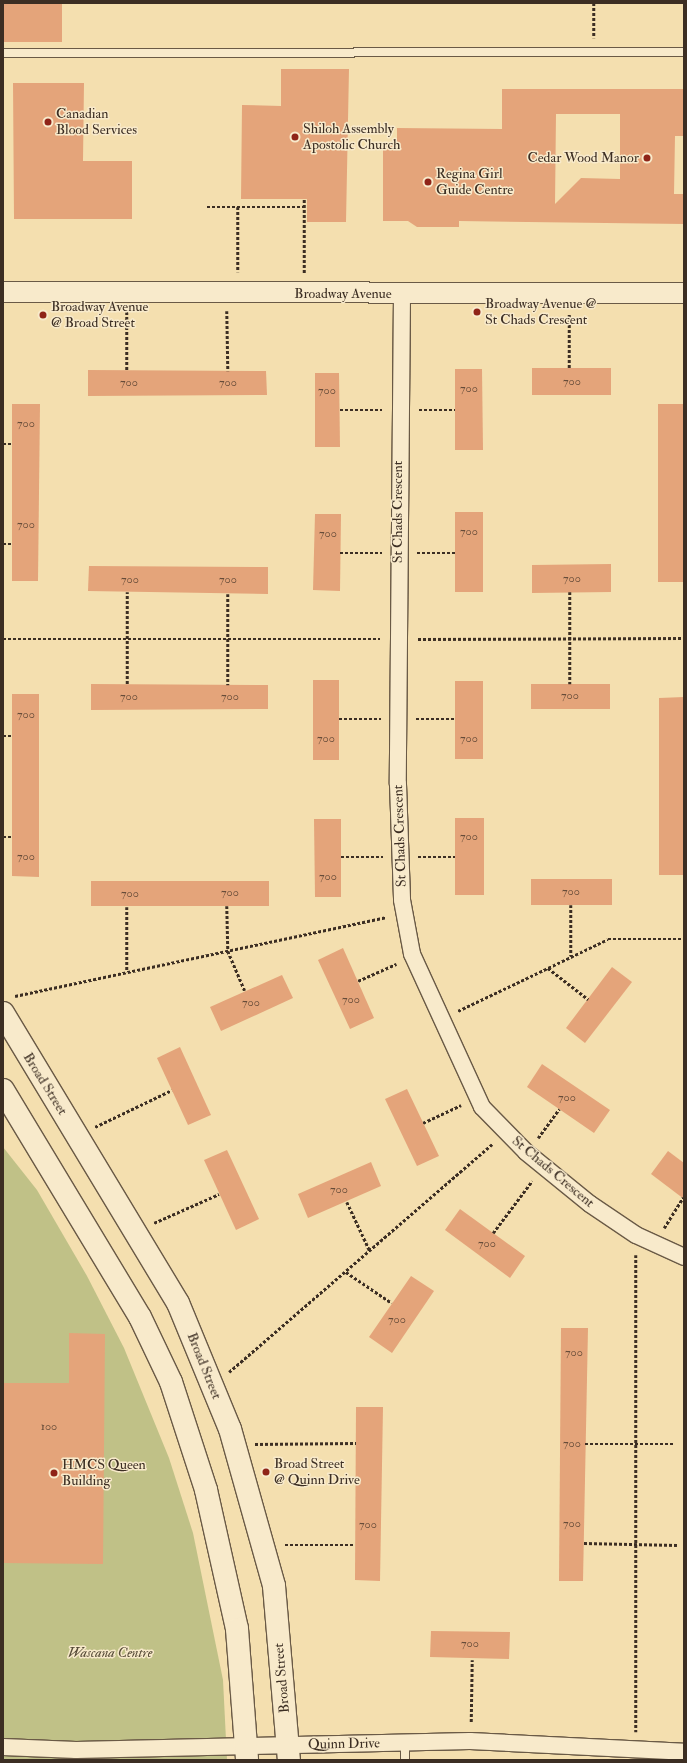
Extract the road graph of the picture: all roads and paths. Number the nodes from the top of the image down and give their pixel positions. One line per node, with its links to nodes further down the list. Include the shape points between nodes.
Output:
1 (594, 3): 2 (path)
2 (594, 52): 3 (lane); 4 (lane)
3 (684, 52)
4 (3, 53)
5 (304, 199): 6 (path)
6 (304, 206): 8 (path); 13 (path)
7 (207, 207): 8 (path)
8 (238, 207): 11 (path)
9 (3, 292): 10 (street, Broadway Avenue)
10 (127, 292): 11 (street, Broadway Avenue); 17 (path)
11 (233, 293): 13 (street, Broadway Avenue); 18 (path)
12 (684, 293): 15 (street, Broadway Avenue)
13 (304, 294): 14 (street, Broadway Avenue)
14 (402, 294): 15 (street, Broadway Avenue); 30 (street, St Chads Crescent)
15 (569, 294): 16 (path)
16 (569, 368)
17 (127, 370)
18 (228, 371)
19 (3, 444): 20 (path)
20 (12, 444)
21 (3, 544): 22 (path)
22 (13, 544)
23 (127, 592): 28 (path)
24 (570, 592): 31 (path)
25 (228, 594): 29 (path)
26 (684, 638): 31 (path)
27 (3, 639): 28 (path)
28 (127, 639): 29 (path); 32 (path)
29 (228, 639): 30 (path); 34 (path)
30 (398, 639): 31 (path); 42 (street, St Chads Crescent, via 398,784)
31 (570, 639): 33 (path)
32 (127, 684)
33 (570, 684)
34 (228, 685)
35 (3, 736): 36 (path)
36 (13, 736)
37 (3, 837): 38 (path)
38 (13, 837)
39 (571, 905): 46 (path)
40 (227, 906): 44 (path)
41 (127, 907): 48 (path)
42 (405, 913): 44 (path); 45 (street, St Chads Crescent)
43 (684, 939): 46 (path, via 608,939)
44 (228, 951): 48 (path); 50 (path)
45 (413, 956): 49 (path); 53 (street, St Chads Crescent)
46 (571, 956): 47 (path)
47 (548, 968): 51 (path); 53 (path)
48 (127, 972): 52 (path)
49 (358, 982)
50 (245, 991)
51 (588, 999)
52 (7, 1005): 60 (main road, Broad Street)
53 (442, 1019): 56 (street, St Chads Crescent)
54 (3, 1090): 91 (main road, via 140,1317 171,1382 206,1490 237,1629)
55 (172, 1090): 60 (path)
56 (478, 1097): 58 (path); 59 (street, St Chads Crescent)
57 (559, 1109): 61 (path)
58 (423, 1123)
59 (506, 1132): 61 (street, St Chads Crescent); 70 (path)
60 (77, 1136): 66 (main road, Broad Street)
61 (527, 1153): 62 (street, St Chads Crescent)
62 (543, 1166): 67 (path); 68 (street, St Chads Crescent)
63 (219, 1194): 66 (path)
64 (683, 1198): 69 (path)
65 (347, 1202): 70 (path)
66 (135, 1231): 74 (main road, Broad Street, via 178,1303)
67 (493, 1233)
68 (636, 1235): 69 (street, St Chads Crescent); 77 (path)
69 (654, 1244): 71 (street, St Chads Crescent)
70 (370, 1251): 72 (path)
71 (684, 1258)
72 (346, 1272): 73 (path); 74 (path, via 234,1370)
73 (392, 1303)
74 (210, 1380): 79 (main road, Broad Street)
75 (356, 1443): 79 (path, via 260,1442)
76 (585, 1444): 77 (path)
77 (636, 1444): 78 (path); 81 (path)
78 (675, 1444)
79 (237, 1452): 82 (main road, Broad Street)
80 (584, 1543): 81 (path)
81 (636, 1544): 84 (path); 89 (path)
82 (263, 1545): 83 (path); 92 (main road, Broad Street, via 274,1586)
83 (355, 1545)
84 (677, 1545)
85 (472, 1660): 86 (path)
86 (470, 1741): 87 (street, Quinn Drive); 89 (street, Quinn Drive)
87 (404, 1743): 92 (street, Quinn Drive); 93 (lane)
88 (3, 1747): 91 (street, Quinn Drive)
89 (636, 1747): 90 (street, Quinn Drive)
90 (684, 1752)
91 (246, 1753): 92 (street, Quinn Drive)
92 (289, 1753)
93 (405, 1760)

